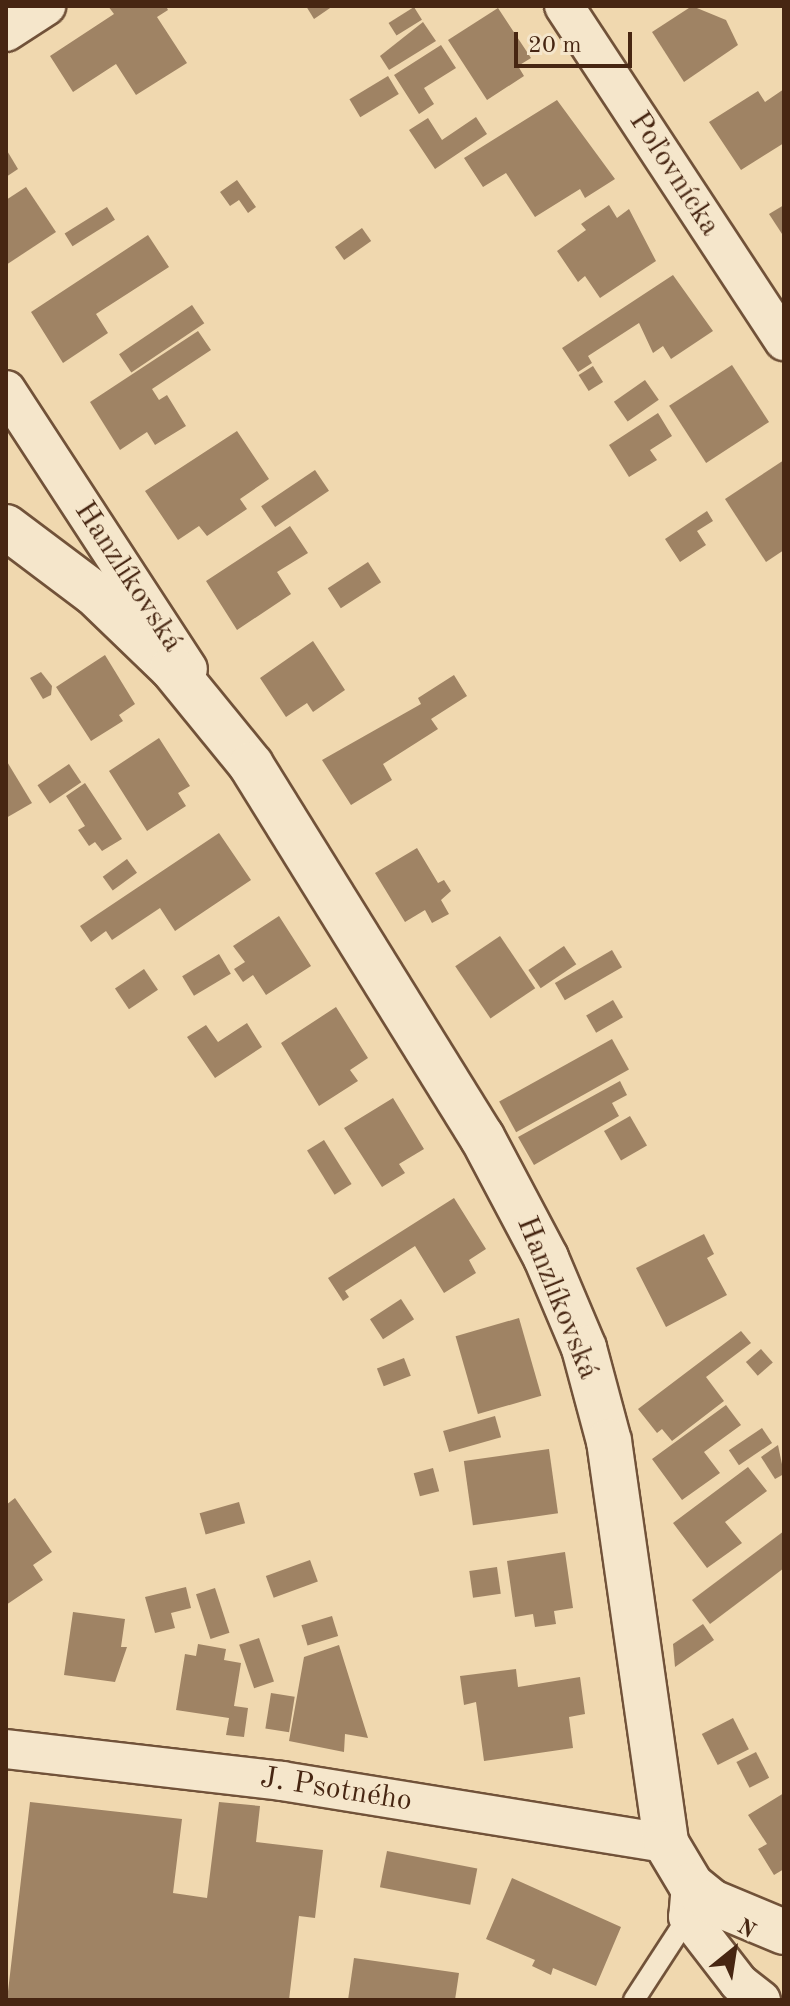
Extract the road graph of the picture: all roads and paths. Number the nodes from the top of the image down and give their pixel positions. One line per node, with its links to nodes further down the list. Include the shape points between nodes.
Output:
1 (46, 6): 3 (street)
2 (564, 6): 4 (street, Poľovnícka)
3 (6, 32)
4 (784, 341)
5 (6, 390): 7 (street, Hanzlíkovská)
6 (6, 527): 7 (street, Hanzlíkovská, via 94,593)
7 (251, 765): 9 (street, Hanzlíkovská, via 482,1137 546,1258 584,1348 609,1441)
8 (6, 1749): 9 (street, J. Psotného, via 282,1781)
9 (666, 1843): 10 (street, Hanzlíkovská)
10 (690, 1901): 11 (street, Hanzlíkovská); 12 (lane); 13 (street, via 739,1983)
11 (784, 1932)
12 (634, 2000)
13 (761, 2000)

